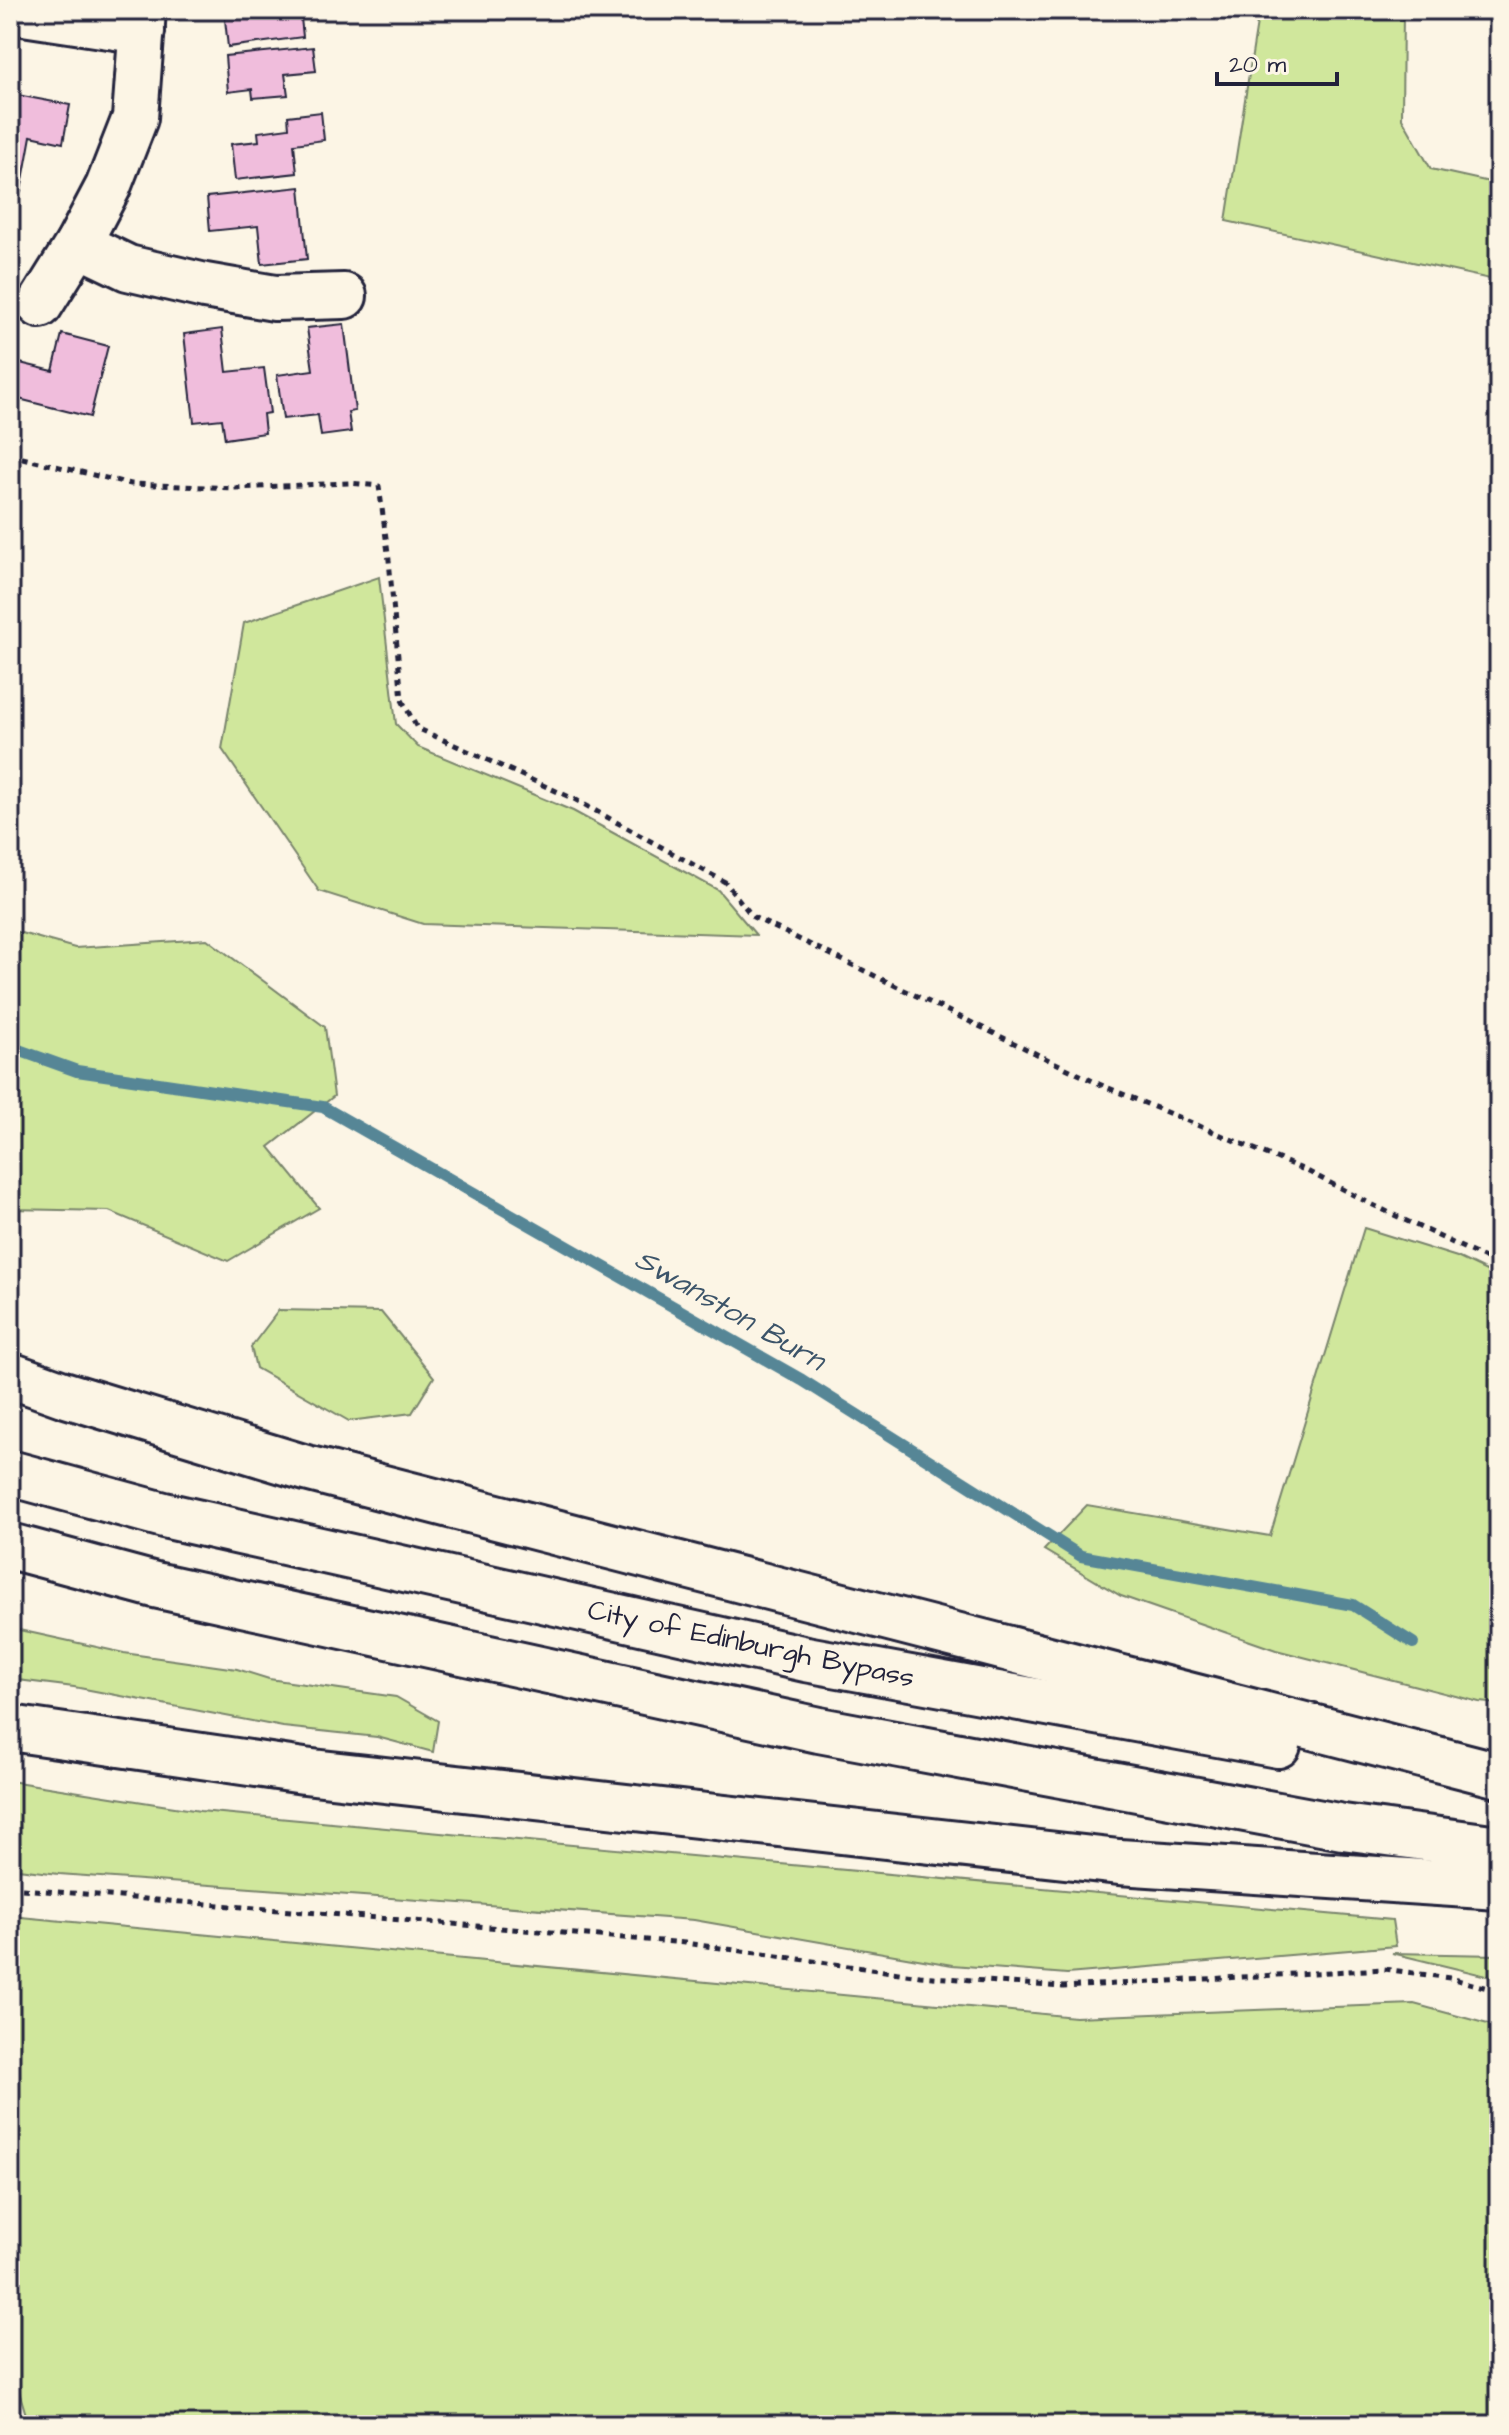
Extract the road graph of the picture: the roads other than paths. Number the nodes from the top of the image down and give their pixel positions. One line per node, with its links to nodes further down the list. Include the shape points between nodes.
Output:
1 (10, 11): 2 (main road)
2 (142, 21): 3 (main road, via 135,118)
3 (78, 244): 4 (main road, via 128,268 205,286 275,298); 5 (main road)
4 (344, 296)
5 (40, 305)
6 (10, 1375): 10 (main road, via 306,1468)
7 (10, 1473): 11 (main road, City of Edinburgh Bypass, via 164,1515 806,1659)
8 (10, 1546): 12 (main road, via 155,1585 819,1730 1343,1827)
9 (10, 1728): 13 (main road, via 304,1771 1103,1861)
10 (1499, 1775)
11 (1499, 1784)
12 (1499, 1848)
13 (1499, 1887)

